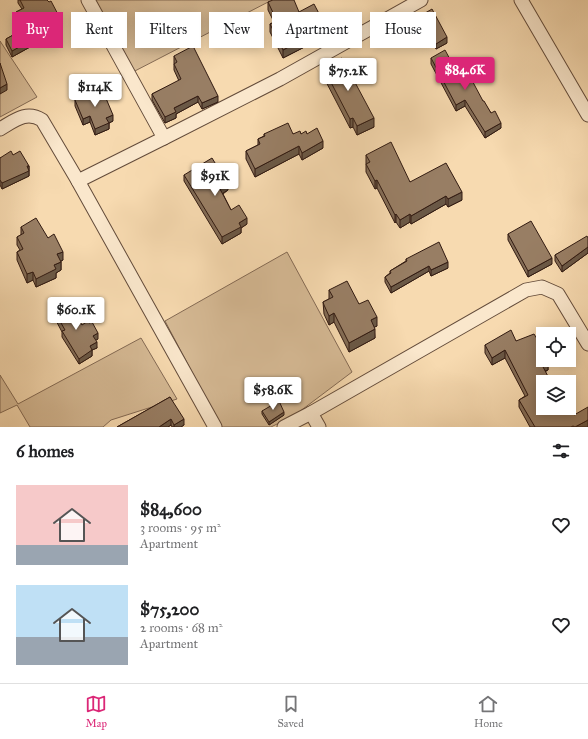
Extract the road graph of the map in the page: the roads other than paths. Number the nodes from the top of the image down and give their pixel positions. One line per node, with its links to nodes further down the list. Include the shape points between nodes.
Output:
1 (88, 0): 6 (street)
2 (421, 0): 6 (street, via 280,79)
3 (521, 0): 4 (street)
4 (588, 115)
5 (0, 129): 7 (street, via 23,116 35,116 42,120)
6 (164, 138): 7 (street)
7 (78, 181): 10 (street)
8 (588, 344): 9 (street, via 558,294 542,287 526,290)
9 (311, 413): 11 (street); 12 (street)
10 (215, 427)
11 (284, 427)
12 (319, 427)

